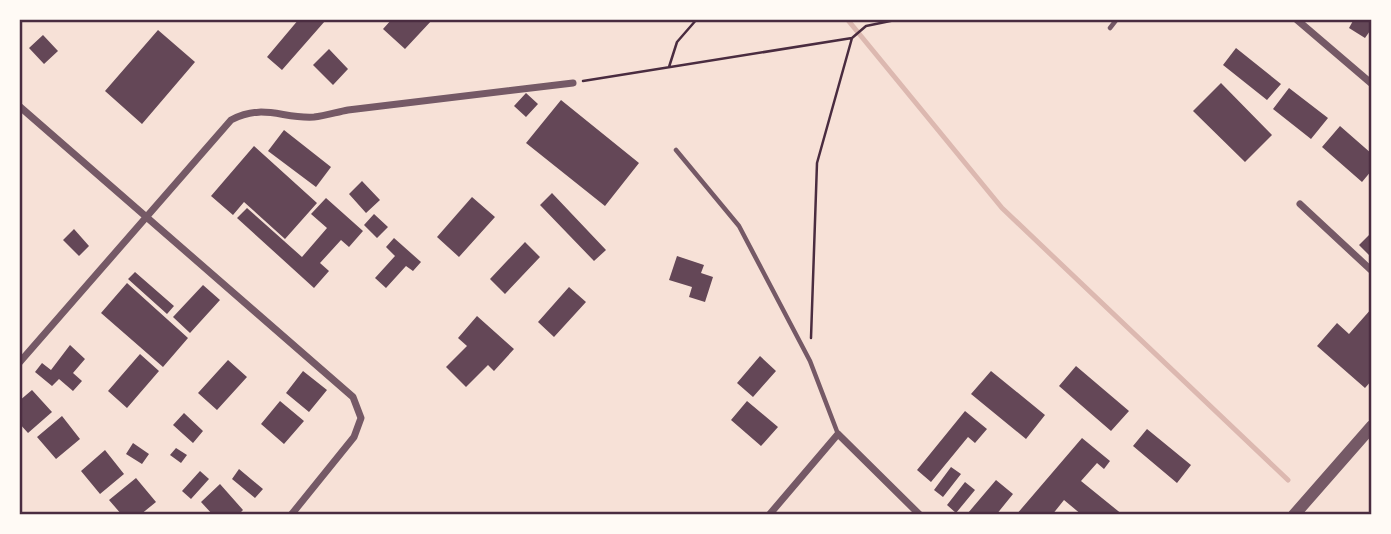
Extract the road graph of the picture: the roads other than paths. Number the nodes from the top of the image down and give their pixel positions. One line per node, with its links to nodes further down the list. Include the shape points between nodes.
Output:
1 (1117, 19): 3 (lane)
2 (1296, 19): 5 (street)
3 (1110, 28)
4 (573, 83): 9 (street, via 313,117 247,112 231,120)
5 (1372, 84)
6 (19, 106): 9 (street)
7 (676, 150): 13 (lane, via 740,226 810,361)
8 (1300, 204): 10 (street)
9 (145, 216): 11 (street); 14 (street, via 353,397 361,418 354,437)
10 (1372, 271)
11 (19, 363)
12 (1372, 426): 17 (street)
13 (838, 434): 15 (street); 16 (street)
14 (291, 515)
15 (769, 515)
16 (920, 515)
17 (1294, 515)

